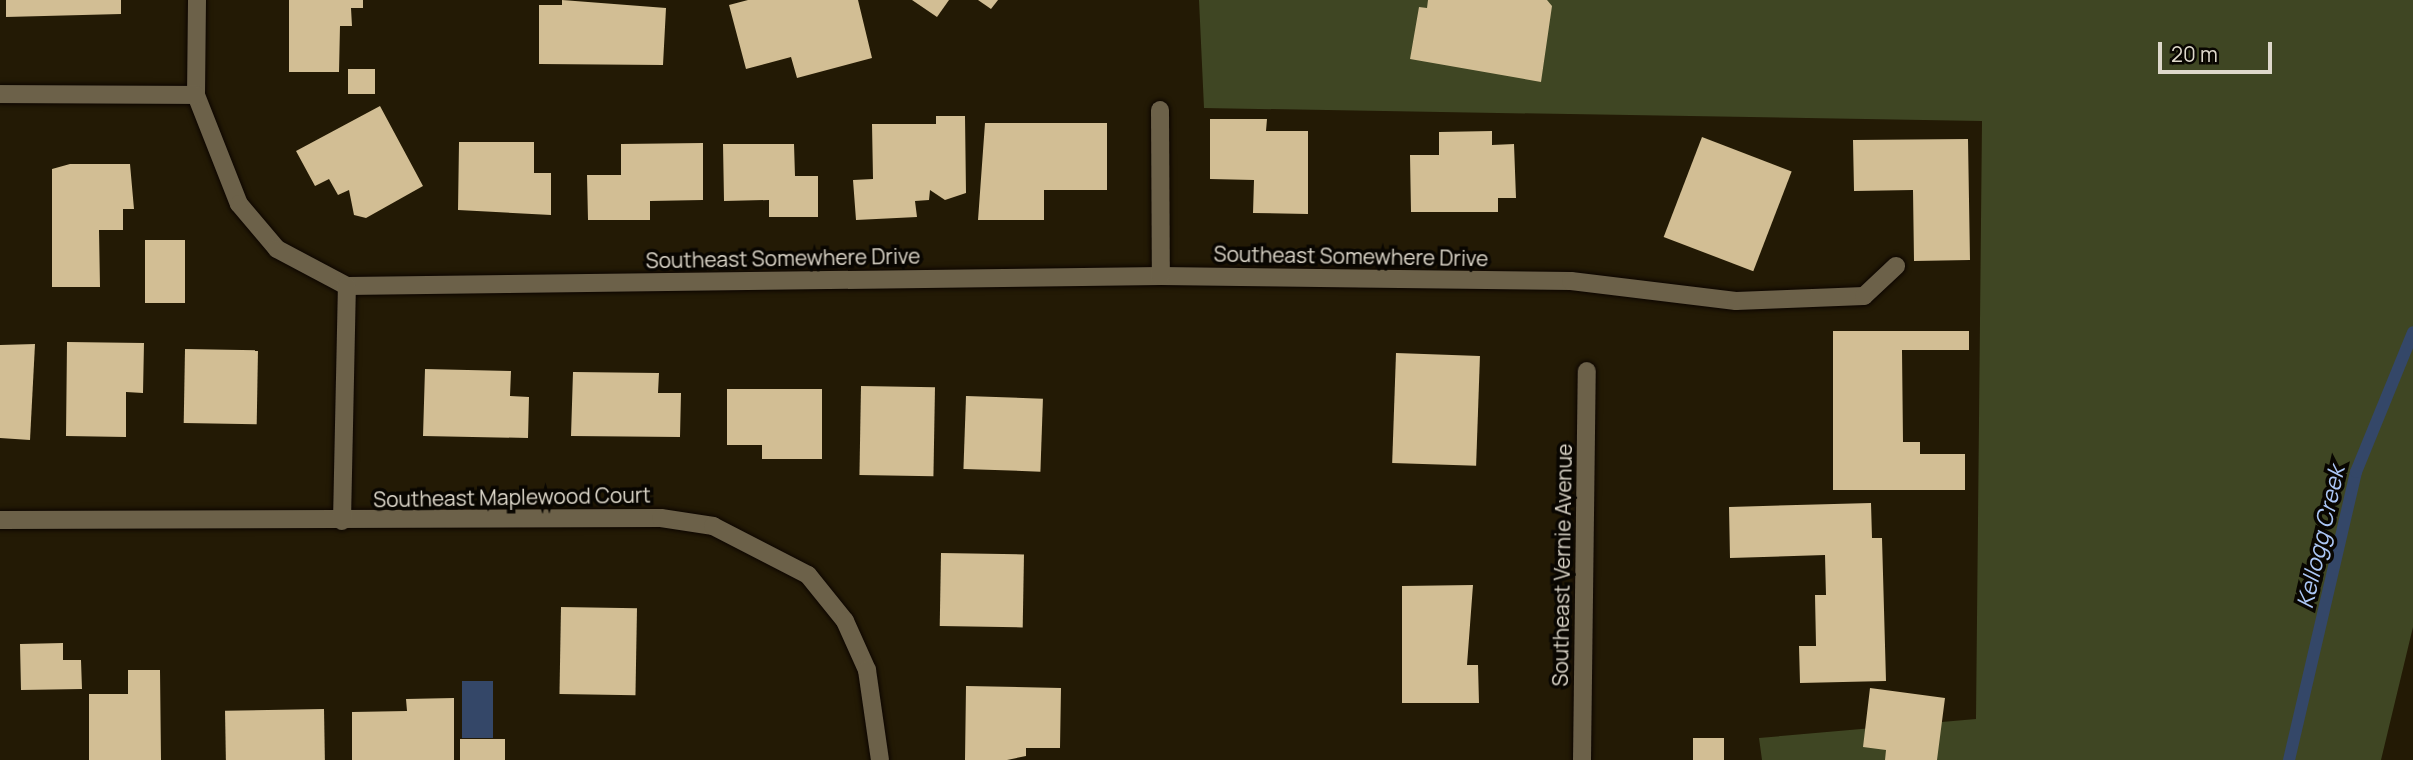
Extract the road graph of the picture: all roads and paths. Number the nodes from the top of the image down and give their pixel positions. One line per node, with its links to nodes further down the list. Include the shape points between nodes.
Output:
1 (197, 0): 3 (street, Southeast Somewhere Drive)
2 (0, 94): 3 (street)
3 (196, 95): 7 (street, Southeast Somewhere Drive, via 239,204 277,249)
4 (1160, 110): 6 (street)
5 (1896, 266): 6 (street, Southeast Somewhere Drive, via 1864,296 1821,300 1736,301 1571,281)
6 (1161, 276): 7 (street, Southeast Somewhere Drive)
7 (347, 286): 10 (street)
8 (1587, 371): 12 (street, Southeast Vernie Avenue)
9 (0, 520): 10 (street, Southeast Maplewood Court)
10 (342, 521): 11 (street, Southeast Maplewood Court, via 661,517 713,526 762,546 808,575 845,621 867,670)
11 (880, 760)
12 (1582, 760)

